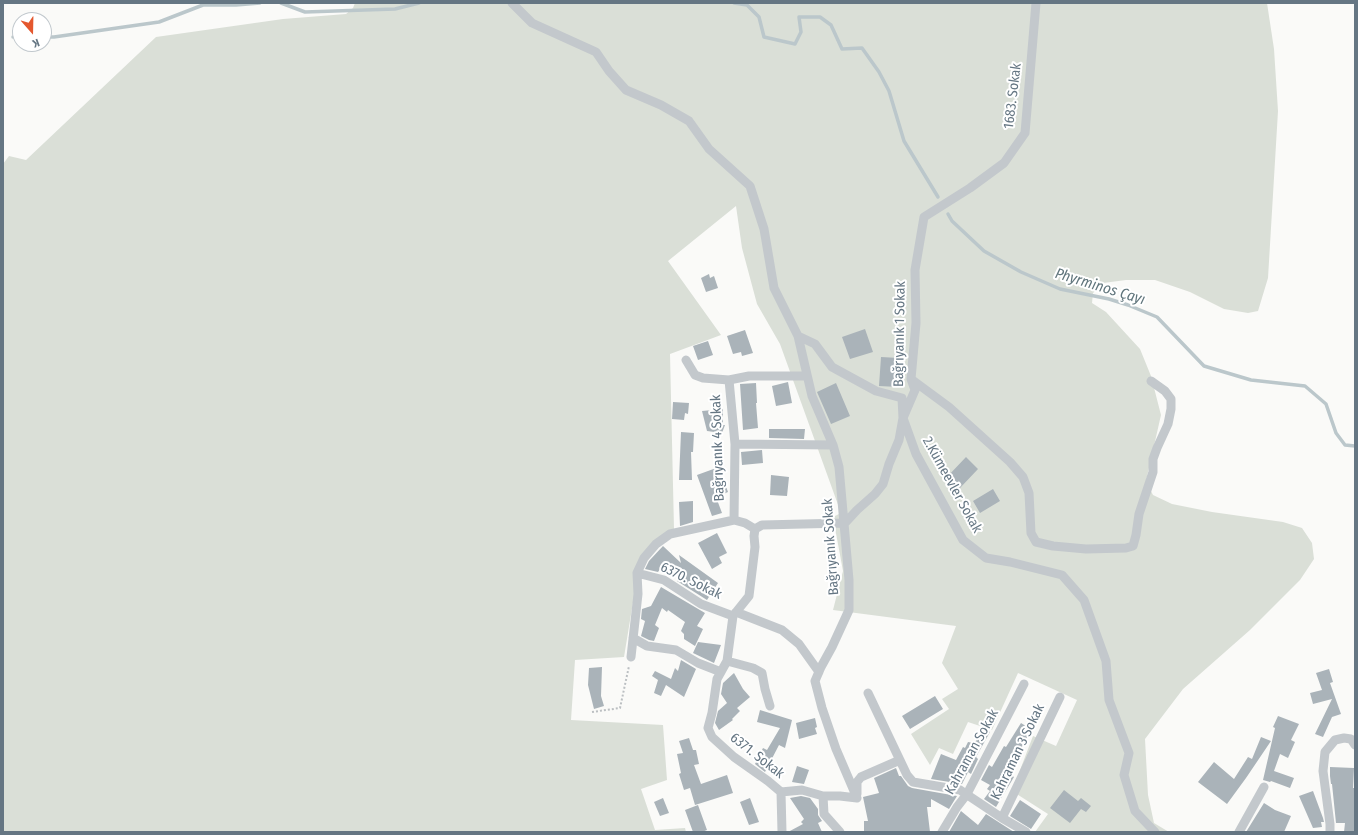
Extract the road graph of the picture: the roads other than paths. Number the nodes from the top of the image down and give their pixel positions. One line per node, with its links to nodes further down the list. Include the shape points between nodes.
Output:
1 (512, 3): 4 (street, Bağrıyanık Sokak, via 532,23 596,52 626,90 661,105 689,122 709,149 750,186 764,229 774,288)
2 (1036, 3): 3 (street, 1683. Sokak, via 1025,133 1004,163)
3 (924, 218): 7 (street, Bağrıyanık 1 Sokak, via 915,270 916,324)
4 (798, 336): 6 (street, Bağrıyanık Sokak); 10 (street, 2.Kümeevler Sokak, via 815,344 832,367 876,391 902,398)
5 (686, 360): 8 (street, via 695,375)
6 (807, 376): 8 (street, Bağrıyanık 4 Sokak, via 749,376); 12 (street, Bağrıyanık Sokak, via 812,396)
7 (911, 378): 9 (street, via 948,407 1010,462 1023,477 1029,493 1031,533 1036,542 1086,549 1133,546 1139,514 1153,472 1153,458 1168,424 1171,409 1171,398); 10 (street, Bağrıyanık 1 Sokak, via 914,390)
8 (729, 380): 11 (street, Bağrıyanık 4 Sokak)
9 (1151, 381)
10 (903, 418): 14 (street, Bağrıyanık 1 Sokak, via 899,440 883,484); 39 (street, 2.Kümeevler Sokak, via 916,454 963,540 986,558 1062,575 1084,600 1106,661 1110,700 1129,753 1124,775 1135,812)
11 (734, 444): 12 (street); 13 (street, Bağrıyanık 4 Sokak)
12 (833, 444): 14 (street, Bağrıyanık Sokak, via 839,467)
13 (734, 520): 15 (street); 16 (street, via 670,534 656,544 644,558)
14 (845, 523): 15 (street, via 762,525); 22 (street, Bağrıyanık Sokak, via 849,580 848,610)
15 (755, 529): 17 (street, via 749,596)
16 (637, 573): 17 (street, 6370. Sokak, via 664,580 701,604); 18 (street, via 638,594)
17 (734, 614): 20 (street); 22 (street, 6370. Sokak, via 782,630 799,644)
18 (633, 638): 19 (street); 21 (street, via 647,646 676,650 698,663)
19 (631, 657)
20 (727, 661): 21 (street); 26 (street, via 762,673)
21 (721, 672): 30 (street, 6371. Sokak, via 716,679 708,728 712,737)
22 (819, 672): 33 (street, Bağrıyanık Sokak, via 815,681 822,708)
23 (1024, 684): 31 (street, Kahraman Sokak)
24 (868, 693): 28 (street)
25 (1060, 697): 34 (street, Kahraman 3 Sokak)
26 (770, 706)
27 (1355, 745): 41 (street, via 1351,740 1344,738 1334,740 1325,752 1323,771)
28 (900, 760): 31 (street, via 913,782 960,790); 33 (street, via 861,777 857,782)
29 (1264, 787): 40 (street)
30 (781, 792): 32 (street, via 802,790); 35 (street, 6371. Sokak)
31 (967, 794): 34 (street); 37 (street, Kahraman Sokak)
32 (824, 796): 33 (street); 36 (street, via 824,814)
33 (857, 798)
34 (1002, 818): 38 (street)
35 (782, 832)
36 (840, 832)
37 (942, 832)
38 (1026, 832)
39 (1155, 832)
40 (1239, 832)
41 (1330, 832)

